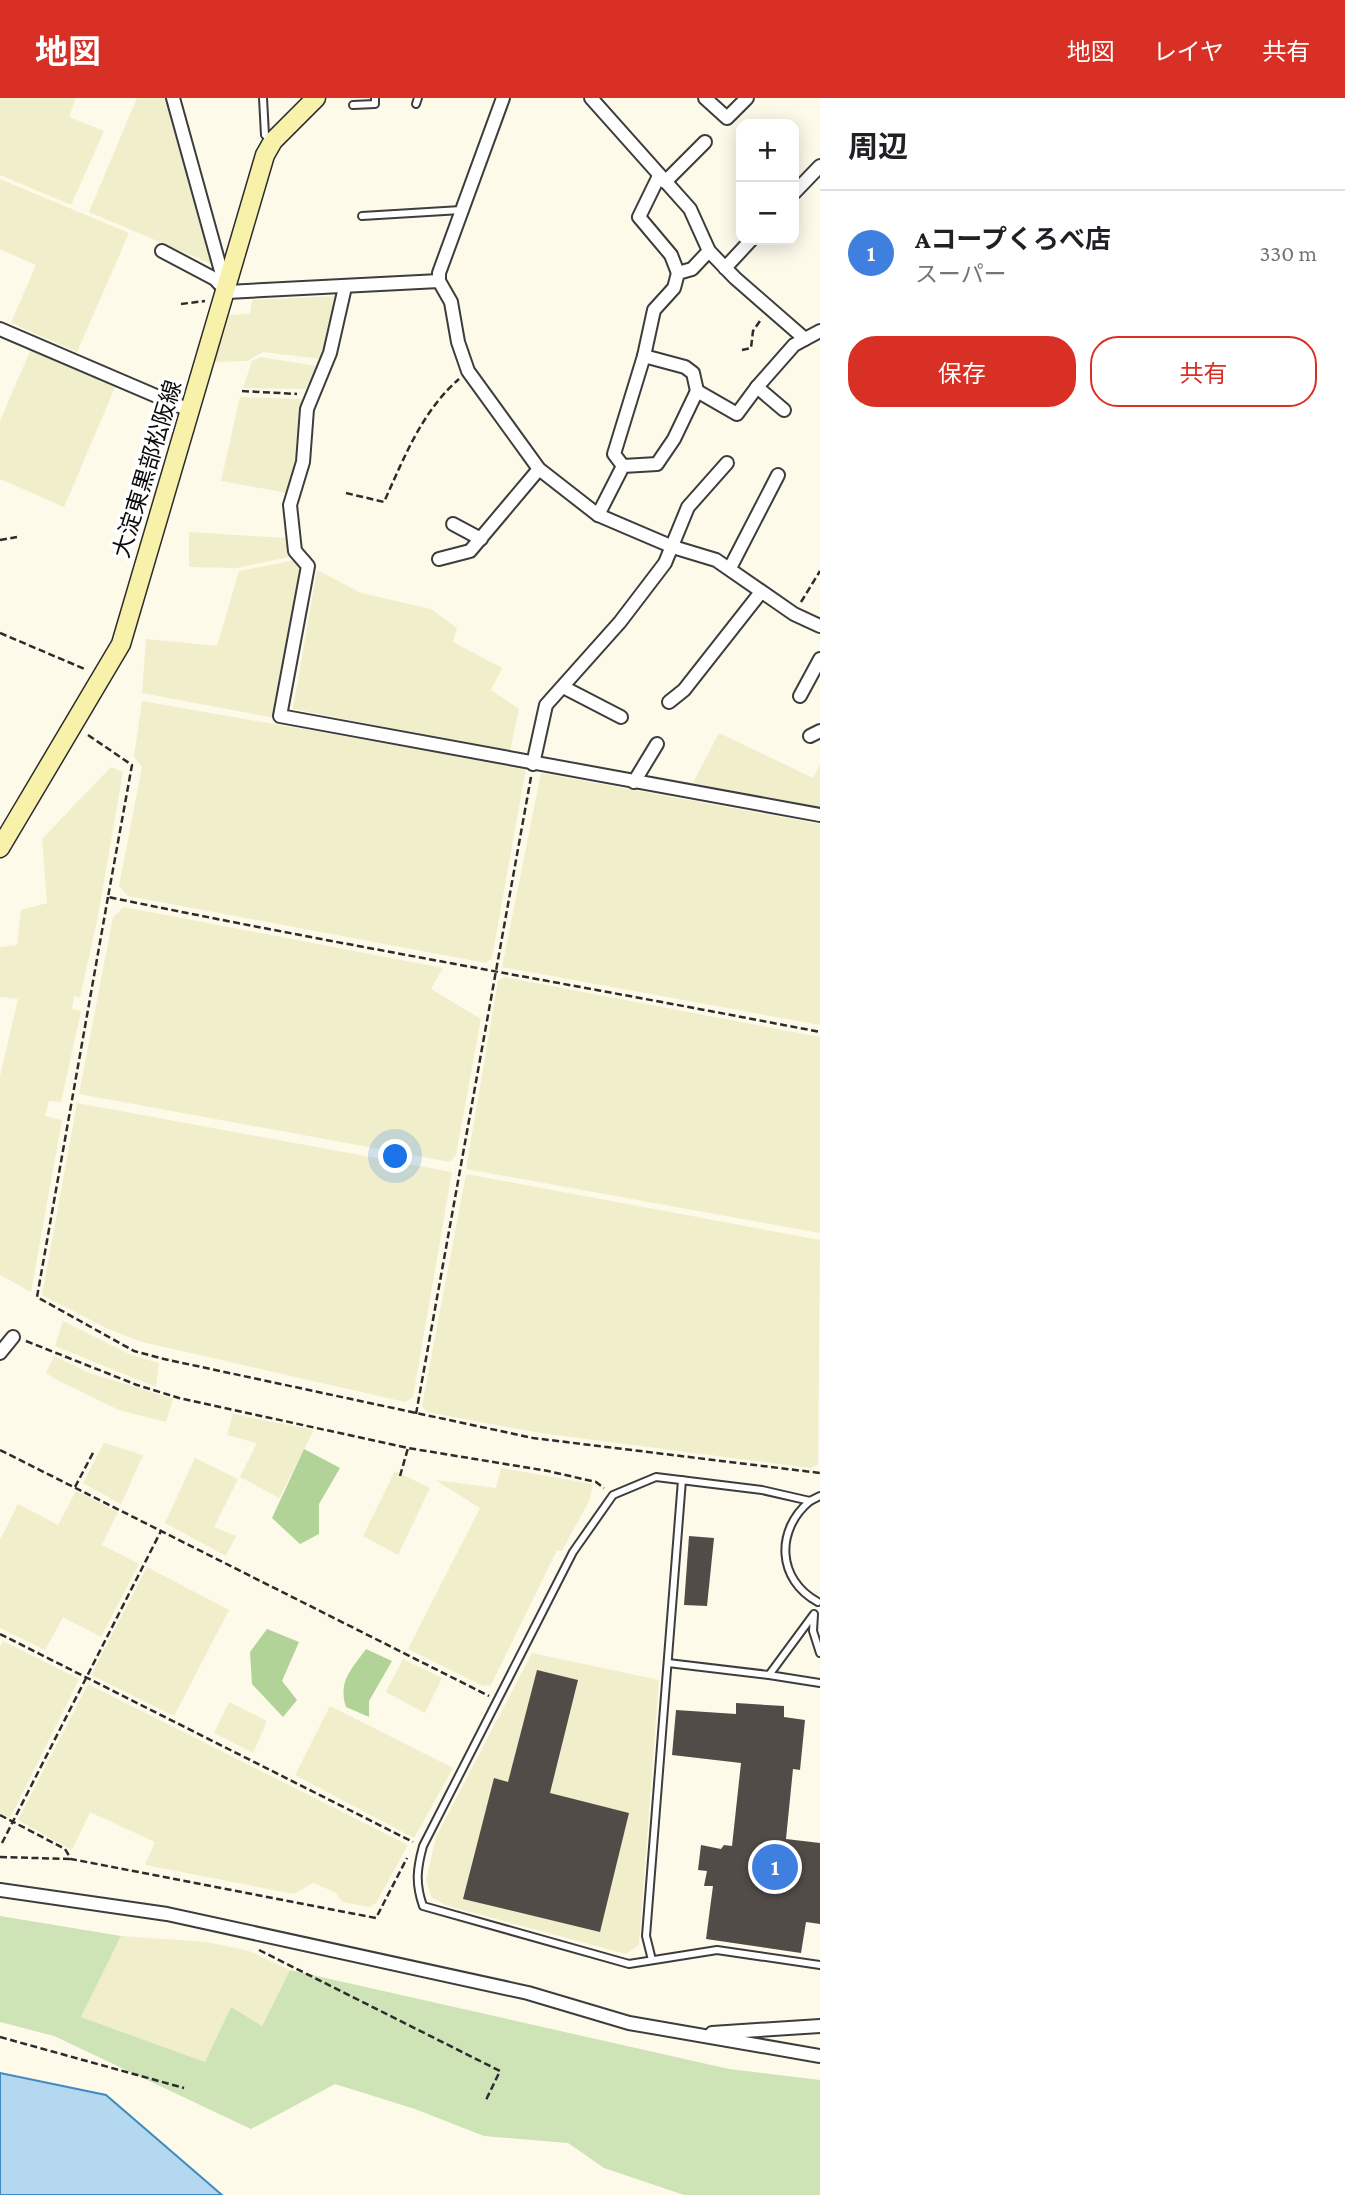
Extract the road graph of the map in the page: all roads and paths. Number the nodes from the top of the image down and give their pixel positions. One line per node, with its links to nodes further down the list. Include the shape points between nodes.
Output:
1 (173, 98): 24 (street)
2 (263, 98): 10 (lane, via 265,135)
3 (316, 98): 10 (main road, 大淀東黒部松阪線)
4 (375, 98): 9 (lane, via 375,104)
5 (503, 98): 15 (street)
6 (591, 98): 13 (street)
7 (705, 98): 8 (street, via 727,118)
8 (747, 98)
9 (353, 105)
10 (273, 141): 24 (main road, 大淀東黒部松阪線, via 265,155)
11 (705, 142): 13 (street)
12 (820, 166): 14 (street)
13 (662, 178): 19 (street, via 690,209); 21 (street, via 639,217 671,255)
14 (799, 188)
15 (461, 210): 16 (lane); 22 (street)
16 (362, 216)
17 (746, 245): 20 (street)
18 (162, 251): 24 (street, via 215,279)
19 (709, 251): 20 (street); 21 (street, via 692,269)
20 (725, 268): 25 (street)
21 (678, 273): 30 (street, via 674,288 654,310)
22 (439, 281): 23 (street); 31 (street, via 451,302)
23 (345, 287): 24 (street); 35 (street, via 330,353)
24 (227, 292): 36 (main road, 大淀東黒部松阪線)
25 (769, 309): 28 (street); 29 (path, via 753,331 751,348)
26 (0, 329): 36 (street)
27 (820, 331): 28 (street)
28 (805, 339): 32 (street, via 794,345)
29 (742, 350)
30 (644, 356): 34 (street, via 685,367 693,373); 39 (street, via 614,454)
31 (468, 371): 40 (street); 42 (path, via 440,395 413,438 384,502)
32 (757, 387): 34 (street, via 737,414); 37 (street)
33 (243, 391): 35 (path)
34 (697, 391): 39 (street, via 657,464)
35 (311, 395): 64 (street, via 303,462 290,505 295,551 308,566 280,716)
36 (189, 410): 57 (main road, 大淀東黒部松阪線, via 121,644)
37 (784, 410)
38 (727, 463): 48 (street, via 688,507)
39 (623, 466): 43 (street)
40 (539, 469): 43 (street); 46 (street)
41 (778, 475): 50 (street)
42 (346, 493)
43 (598, 515): 48 (street)
44 (453, 524): 46 (street)
45 (16, 537): 47 (path)
46 (481, 538): 49 (street, via 470,551)
47 (0, 540)
48 (673, 547): 50 (street); 58 (street, via 620,622)
49 (439, 559)
50 (730, 568): 52 (street)
51 (820, 571): 53 (path)
52 (761, 592): 53 (street); 60 (street, via 684,690)
53 (794, 614): 54 (street)
54 (820, 626)
55 (0, 633): 57 (path)
56 (820, 659): 59 (street)
57 (102, 679): 62 (main road, 大淀東黒部松阪線)
58 (563, 687): 61 (street); 64 (street, via 546,705)
59 (800, 696)
60 (669, 702)
61 (621, 717)
62 (74, 725): 67 (main road, 大淀東黒部松阪線); 68 (path, via 132,765)
63 (657, 744): 65 (street)
64 (533, 764): 65 (street); 69 (path)
65 (634, 782): 66 (street)
66 (820, 815)
67 (0, 848)
68 (108, 897): 69 (path); 73 (path, via 37,1297 134,1351)
69 (496, 970): 70 (path); 73 (path)
70 (820, 1032)
71 (13, 1338): 72 (street); 74 (path, via 40,1343 179,1398)
72 (0, 1353)
73 (416, 1414): 77 (path, via 533,1438)
74 (408, 1448): 78 (path); 81 (path, via 596,1482)
75 (0, 1450): 80 (path)
76 (94, 1451): 80 (path)
77 (820, 1473)
78 (400, 1476)
79 (682, 1480): 81 (lane, via 656,1476); 83 (lane); 89 (lane)
80 (75, 1487): 84 (path)
81 (613, 1495): 93 (lane, via 573,1552)
82 (820, 1496): 83 (lane)
83 (810, 1501): 85 (lane, via 791,1521 784,1555 797,1587)
84 (162, 1530): 91 (path); 93 (path)
85 (819, 1602): 86 (lane)
86 (814, 1614): 88 (lane, via 813,1631); 90 (lane)
87 (0, 1634): 91 (path)
88 (820, 1653)
89 (667, 1663): 90 (lane); 102 (lane, via 646,1936)
90 (769, 1675): 92 (lane)
91 (85, 1678): 95 (path); 97 (path)
92 (820, 1683)
93 (498, 1701): 97 (lane)
94 (0, 1815): 95 (path)
95 (12, 1821): 96 (path); 99 (path, via 65,1849)
96 (2, 1843)
97 (423, 1846): 99 (path, via 409,1855 376,1918); 102 (lane, via 416,1870 423,1906 629,1964)
98 (0, 1857): 99 (path)
99 (71, 1859)
100 (0, 1890): 105 (street, via 167,1914 528,1993 629,2023)
101 (251, 1946): 109 (path, via 500,2071)
102 (652, 1960): 103 (lane, via 717,1950)
103 (820, 1965)
104 (820, 2026): 105 (street)
105 (691, 2034): 107 (street)
106 (0, 2037): 108 (path)
107 (820, 2056)
108 (184, 2088)
109 (485, 2102)

